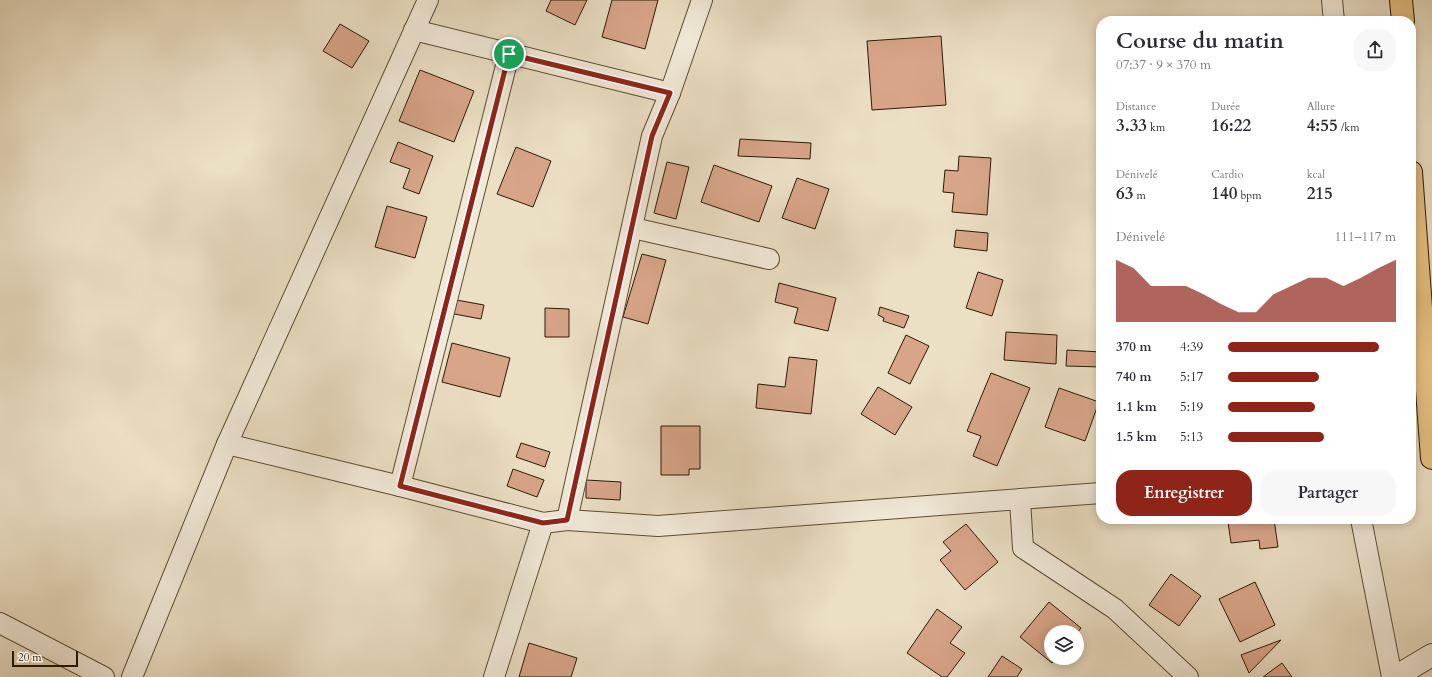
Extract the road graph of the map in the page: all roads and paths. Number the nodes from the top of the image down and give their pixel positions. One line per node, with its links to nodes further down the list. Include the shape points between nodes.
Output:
1 (428, 0): 7 (street)
2 (702, 0): 9 (street)
3 (1332, 0): 5 (street)
4 (1401, 0): 6 (main road)
5 (1334, 16)
6 (1403, 16)
7 (414, 30): 8 (street); 13 (street)
8 (509, 54): 9 (street); 15 (street)
9 (670, 93): 10 (street, via 652,136)
10 (633, 228): 12 (street); 18 (street)
11 (1416, 240): 14 (main road)
12 (769, 259)
13 (227, 444): 15 (street); 24 (street)
14 (1432, 458)
15 (400, 486): 19 (street)
16 (1096, 493): 17 (street)
17 (1020, 500): 18 (street, via 658,526); 26 (street, via 1023,548 1115,609)
18 (567, 520): 19 (street)
19 (543, 523): 25 (street)
20 (1362, 524): 27 (street)
21 (1, 625): 23 (street)
22 (1432, 655): 27 (street)
23 (104, 677)
24 (132, 677)
25 (494, 677)
26 (1188, 677)
27 (1393, 677)

